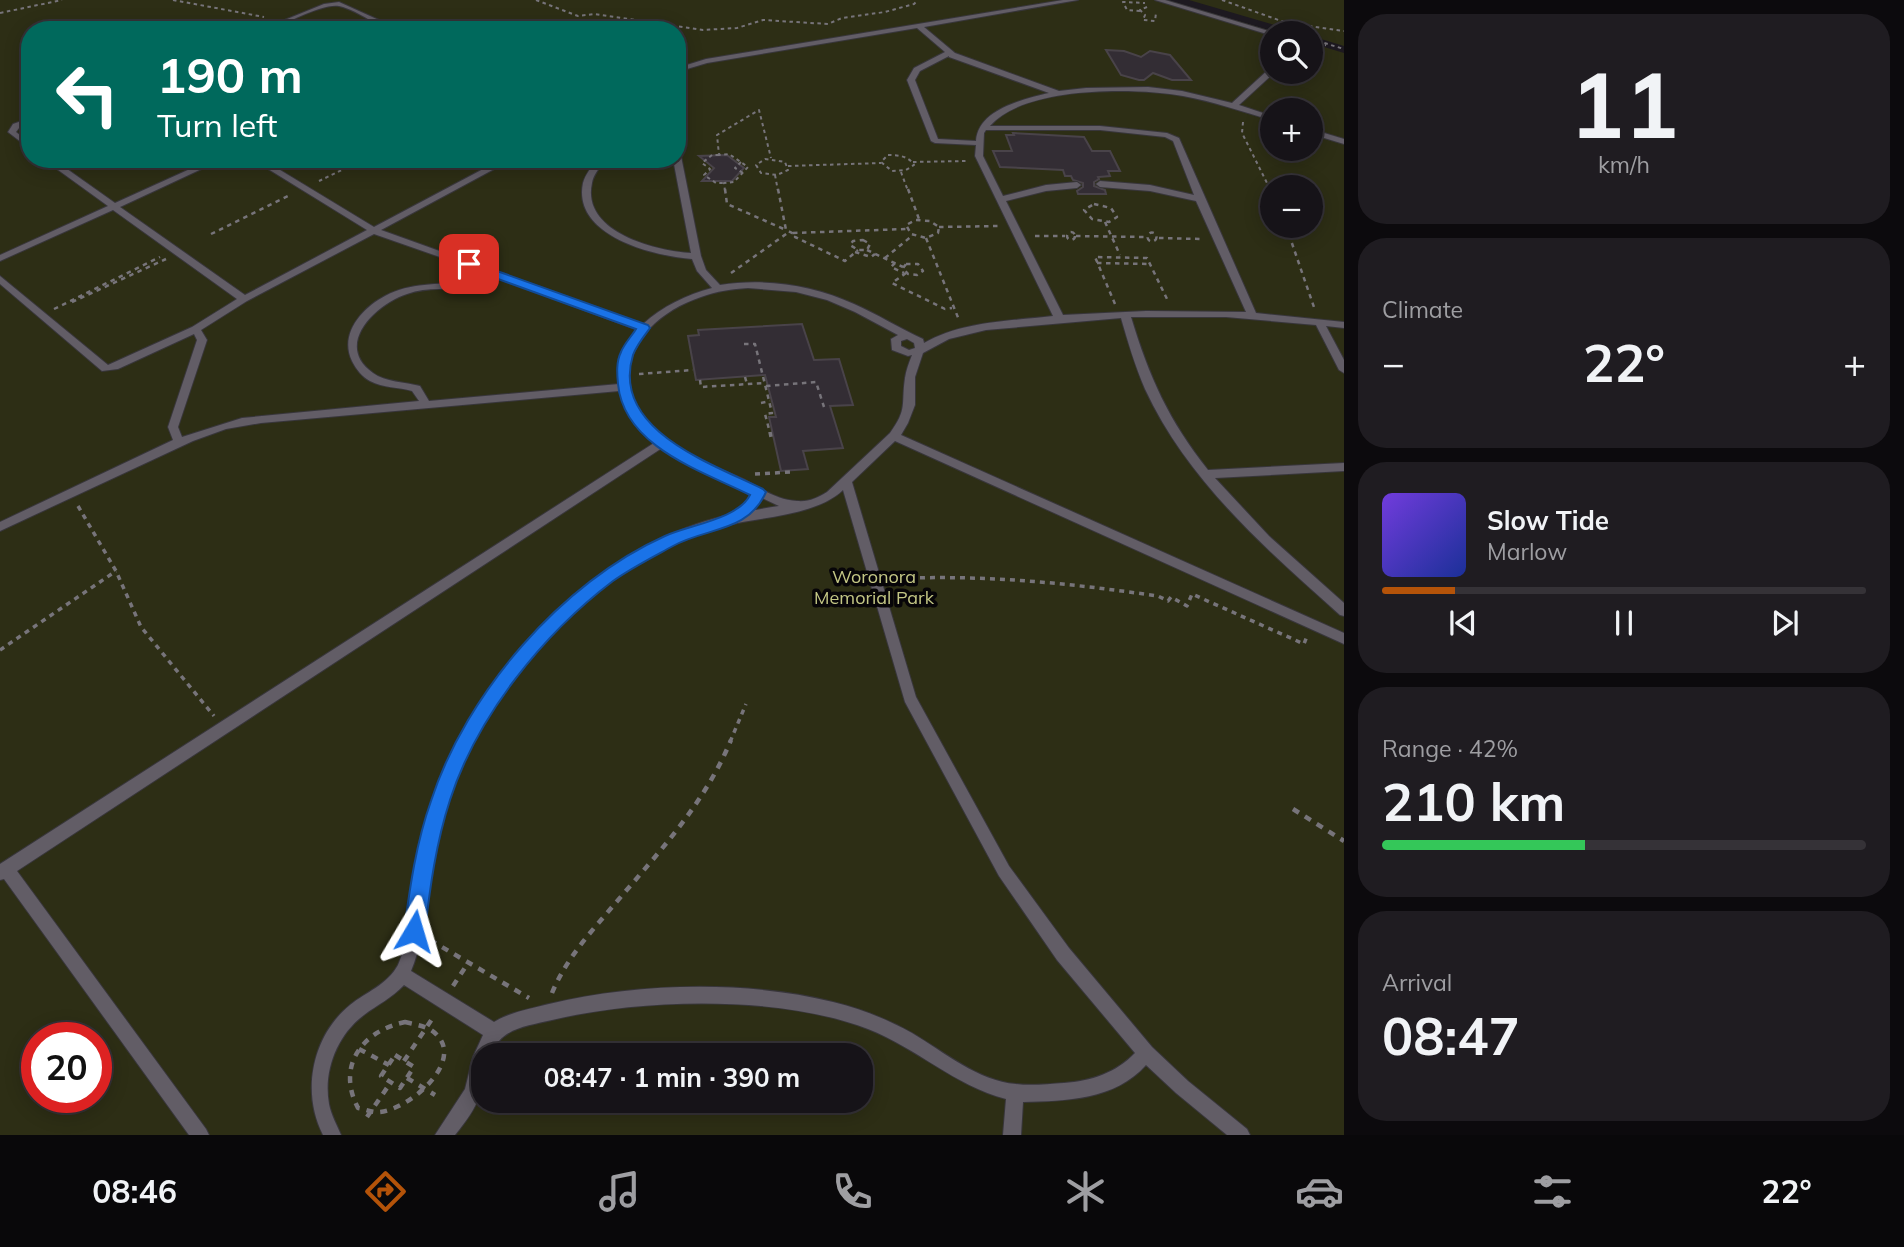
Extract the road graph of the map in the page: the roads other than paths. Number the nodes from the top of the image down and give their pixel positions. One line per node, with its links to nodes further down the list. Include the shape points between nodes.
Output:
1 (1075, 0): 5 (lane)
2 (1158, 0): 6 (lane)
3 (286, 21): 4 (lane, via 339,4)
4 (378, 21)
5 (918, 26): 7 (lane); 8 (lane)
6 (1260, 30)
7 (949, 54): 10 (lane); 18 (lane, via 917,69 911,80 935,141)
8 (686, 67)
9 (1260, 82): 11 (lane)
10 (1060, 94): 11 (lane, via 1148,88); 14 (lane, via 1009,106)
11 (1234, 106): 12 (lane)
12 (1260, 114)
13 (21, 124): 16 (lane, via 12,132)
14 (983, 128): 18 (lane); 27 (lane, via 1076,127 1163,134 1176,140)
15 (1323, 135): 17 (lane)
16 (21, 140)
17 (1344, 142)
18 (976, 144): 28 (lane)
19 (59, 168): 29 (lane)
20 (199, 168): 29 (lane)
21 (270, 168): 30 (lane)
22 (492, 168): 30 (lane)
23 (595, 168): 31 (lane, via 584,193 600,223 654,252)
24 (679, 168): 31 (lane)
25 (1100, 184): 27 (lane)
26 (1077, 185): 28 (lane)
27 (1200, 199): 38 (lane)
28 (1000, 200): 40 (lane)
29 (113, 207): 32 (lane); 36 (lane)
30 (374, 231): 33 (lane); 36 (lane)
31 (696, 256): 35 (lane)
32 (0, 258)
33 (483, 269): 44 (lane); 52 (lane, via 468,284 429,286 396,295 366,315 356,329 353,352 368,375 380,383 416,388)
34 (0, 279): 45 (lane, via 103,368)
35 (713, 284): 37 (lane, via 797,289); 44 (lane)
36 (244, 299): 45 (lane)
37 (866, 314): 46 (lane); 47 (lane)
38 (1252, 314): 39 (lane); 41 (lane)
39 (1125, 315): 40 (lane); 57 (lane, via 1156,400)
40 (1059, 318): 43 (lane)
41 (1319, 321): 42 (lane); 49 (lane)
42 (1344, 325)
43 (958, 327): 46 (lane); 48 (lane)
44 (643, 328): 51 (lane, via 627,353)
45 (196, 329): 54 (lane, via 202,340 173,427)
46 (909, 336): 47 (lane, via 898,338); 48 (lane, via 921,343)
47 (896, 347): 48 (lane, via 908,353); 50 (lane)
48 (919, 350): 50 (lane)
49 (1344, 370)
50 (909, 381): 53 (lane, via 908,412)
51 (624, 387): 52 (lane); 55 (lane, via 639,421)
52 (426, 404): 54 (lane, via 252,420)
53 (894, 436): 58 (lane); 64 (lane)
54 (179, 442): 62 (lane)
55 (662, 443): 59 (lane); 65 (lane)
56 (1344, 467): 57 (lane)
57 (1205, 474): 63 (lane, via 1234,508)
58 (846, 481): 60 (lane, via 822,501); 68 (lane, via 910,698 1004,871 1063,954)
59 (758, 492): 60 (lane, via 784,504); 61 (lane, via 749,508)
60 (805, 505): 61 (lane)
61 (735, 518): 66 (lane, via 683,534 624,565 573,604 519,660 470,734 440,800 421,874 410,955)
62 (0, 527)
63 (1344, 611)
64 (1344, 639)
65 (3, 871): 70 (lane)
66 (402, 975): 67 (lane); 71 (lane, via 352,1014 326,1053 319,1101)
67 (494, 1032): 69 (lane, via 550,1011 621,1000 687,996 763,1000 839,1012 900,1035 967,1078); 72 (lane, via 480,1059 468,1101)
68 (1146, 1053): 69 (lane, via 1123,1075 1096,1087); 74 (lane)
69 (1015, 1093): 73 (lane)
70 (200, 1135)
71 (332, 1135)
72 (444, 1135)
73 (1012, 1135)
74 (1241, 1135)

